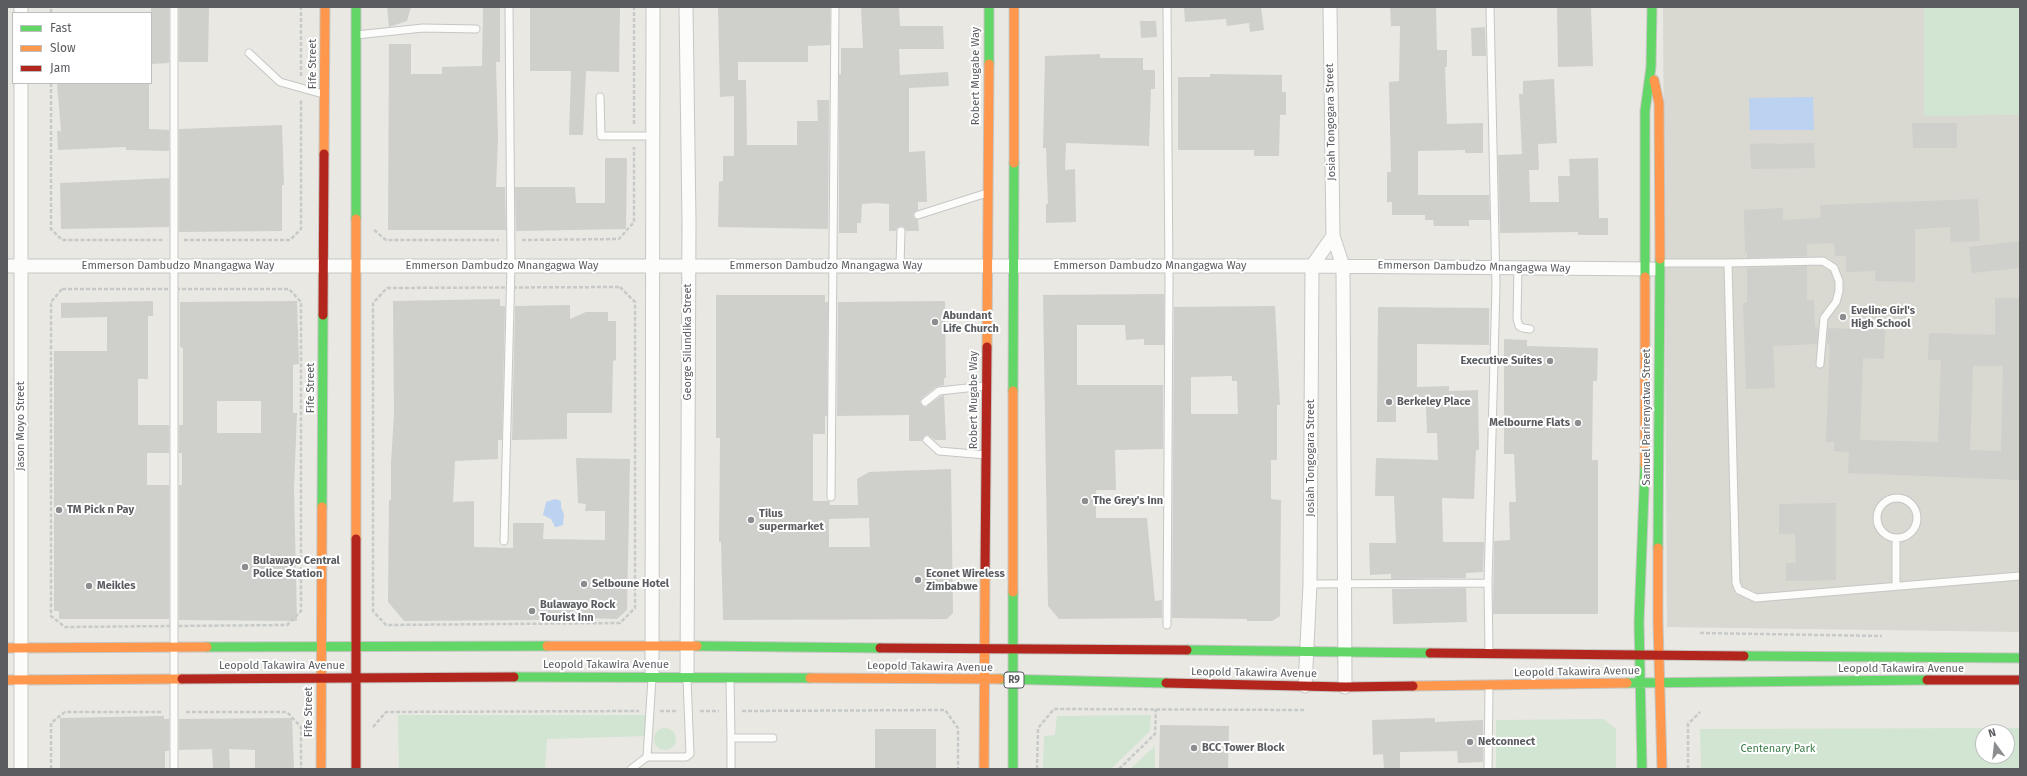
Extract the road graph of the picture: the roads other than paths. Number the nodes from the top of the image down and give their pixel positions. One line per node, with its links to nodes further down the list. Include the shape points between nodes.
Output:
1 (174, 7): 29 (lane)
2 (324, 7): 19 (main road, Fife Street)
3 (356, 7): 15 (main road)
4 (509, 7): 32 (lane)
5 (652, 7): 21 (street)
6 (686, 7): 33 (street, George Silundika Street)
7 (835, 7): 42 (lane)
8 (989, 7): 22 (main road, Robert Mugabe Way)
9 (1014, 7): 36 (main road)
10 (1167, 7): 37 (lane)
11 (1330, 7): 25 (street, Josiah Tongogara Street)
12 (1490, 7): 43 (lane)
13 (1652, 7): 17 (main road, Samuel Parirenyatwa Street)
14 (476, 29): 15 (lane, via 422,28)
15 (356, 35): 31 (main road)
16 (249, 53): 19 (lane, via 280,82)
17 (1651, 67): 40 (main road, Samuel Parirenyatwa Street, via 1659,103); 45 (main road, Samuel Parirenyatwa Street, via 1645,110)
18 (22, 84): 28 (street, Jason Moyo Street)
19 (325, 94): 30 (main road, Fife Street)
20 (600, 96): 21 (lane, via 601,136)
21 (652, 136): 41 (street)
22 (988, 192): 23 (lane); 35 (main road, Robert Mugabe Way)
23 (918, 215)
24 (901, 231): 34 (lane)
25 (1333, 236): 38 (street); 39 (street, Josiah Tongogara Street)
26 (1728, 262): 40 (lane); 47 (lane, via 1823,261 1834,268 1839,281 1839,291 1836,302 1824,318); 59 (lane, via 1738,590 1756,598)
27 (7, 266): 28 (street, Emmerson Dambudzo Mnangagwa Way)
28 (21, 266): 29 (street, Emmerson Dambudzo Mnangagwa Way); 66 (street, Jason Moyo Street)
29 (174, 266): 30 (street, Emmerson Dambudzo Mnangagwa Way); 67 (lane)
30 (324, 266): 31 (street, Emmerson Dambudzo Mnangagwa Way); 62 (main road, Fife Street)
31 (356, 266): 32 (street, Emmerson Dambudzo Mnangagwa Way); 63 (main road)
32 (511, 266): 41 (street, Emmerson Dambudzo Mnangagwa Way); 54 (lane)
33 (689, 266): 41 (street, Emmerson Dambudzo Mnangagwa Way); 42 (street, Emmerson Dambudzo Mnangagwa Way); 61 (street, George Silundika Street)
34 (900, 266): 35 (street, Emmerson Dambudzo Mnangagwa Way); 42 (street, Emmerson Dambudzo Mnangagwa Way)
35 (987, 266): 36 (street, Emmerson Dambudzo Mnangagwa Way); 48 (main road, Robert Mugabe Way)
36 (1014, 266): 37 (street, Emmerson Dambudzo Mnangagwa Way); 69 (main road)
37 (1169, 266): 38 (street, Emmerson Dambudzo Mnangagwa Way); 60 (lane)
38 (1312, 266): 39 (street, Emmerson Dambudzo Mnangagwa Way); 57 (street, Josiah Tongogara Street)
39 (1343, 266): 43 (street, Emmerson Dambudzo Mnangagwa Way); 58 (street, Josiah Tongogara Street)
40 (1660, 266): 45 (street, Emmerson Dambudzo Mnangagwa Way); 74 (main road, Samuel Parirenyatwa Street)
41 (653, 267): 64 (street)
42 (832, 267): 52 (lane)
43 (1496, 267): 44 (street, Emmerson Dambudzo Mnangagwa Way); 56 (lane)
44 (1518, 267): 45 (street, Emmerson Dambudzo Mnangagwa Way); 46 (lane, via 1517,319 1519,326)
45 (1646, 268): 73 (main road, Samuel Parirenyatwa Street)
46 (1530, 329)
47 (1820, 364)
48 (986, 386): 49 (lane, via 940,391); 51 (main road, Robert Mugabe Way)
49 (925, 402)
50 (927, 440): 51 (lane, via 939,451)
51 (986, 455): 68 (main road, Robert Mugabe Way)
52 (831, 497)
53 (1896, 538): 53 (lane, via 1884,534 1877,523 1877,516 1878,510 1887,500 1900,498 1916,509 1917,523 1909,534); 59 (lane)
54 (504, 541)
55 (2020, 576): 59 (lane)
56 (1488, 583): 58 (lane); 72 (lane)
57 (1310, 584): 58 (lane); 71 (street, Josiah Tongogara Street)
58 (1345, 584): 70 (street, Josiah Tongogara Street)
59 (1896, 586)
60 (1167, 625)
61 (688, 646): 64 (main road, Leopold Takawira Avenue); 68 (main road, Leopold Takawira Avenue); 77 (street, George Silundika Street)
62 (321, 647): 63 (main road, Leopold Takawira Avenue); 67 (main road, Leopold Takawira Avenue); 79 (main road, Fife Street)
63 (356, 647): 64 (main road, Leopold Takawira Avenue); 80 (main road)
64 (652, 647): 76 (street)
65 (7, 648): 66 (main road, Leopold Takawira Avenue)
66 (22, 648): 67 (main road, Leopold Takawira Avenue); 84 (street, Jason Moyo Street)
67 (174, 648): 81 (lane)
68 (985, 649): 69 (main road, Leopold Takawira Avenue); 82 (main road, Robert Mugabe Way)
69 (1013, 649): 71 (main road, Leopold Takawira Avenue); 85 (main road)
70 (1345, 651): 71 (main road, Leopold Takawira Avenue); 72 (main road, Leopold Takawira Avenue); 91 (street, Josiah Tongogara Street)
71 (1306, 652): 90 (street, Josiah Tongogara Street)
72 (1489, 652): 73 (main road, Leopold Takawira Avenue)
73 (1639, 654): 74 (main road, Leopold Takawira Avenue); 87 (main road, Samuel Parirenyatwa Street)
74 (1658, 655): 75 (main road, Leopold Takawira Avenue); 88 (main road, Samuel Parirenyatwa Street)
75 (2020, 658)
76 (652, 676): 77 (main road, Leopold Takawira Avenue / R9); 80 (main road, Leopold Takawira Avenue / R9); 94 (lane)
77 (687, 677): 78 (main road, Leopold Takawira Avenue / R9); 94 (lane, via 690,754 686,757)
78 (730, 677): 82 (main road, Leopold Takawira Avenue / R9); 92 (lane)
79 (321, 678): 80 (main road, Leopold Takawira Avenue / R9); 81 (main road, Leopold Takawira Avenue / R9); 97 (main road, Fife Street)
80 (356, 678): 98 (main road)
81 (174, 679): 84 (main road, Leopold Takawira Avenue / R9); 96 (lane)
82 (984, 679): 85 (main road, Leopold Takawira Avenue / R9); 101 (main road, Robert Mugabe Way)
83 (7, 680): 84 (main road, Leopold Takawira Avenue / R9)
84 (22, 680): 95 (street, Jason Moyo Street)
85 (1013, 680): 90 (main road, Leopold Takawira Avenue / R9); 102 (main road)
86 (2020, 680): 88 (main road, Leopold Takawira Avenue / R9)
87 (1639, 683): 88 (main road, Leopold Takawira Avenue / R9); 89 (main road, Leopold Takawira Avenue / R9); 104 (main road, Samuel Parirenyatwa Street)
88 (1659, 683): 105 (main road, Samuel Parirenyatwa Street)
89 (1489, 685): 91 (main road, Leopold Takawira Avenue / R9); 103 (lane)
90 (1305, 686): 91 (main road, Leopold Takawira Avenue / R9)
91 (1345, 687)
92 (731, 738): 93 (lane); 100 (lane)
93 (773, 738)
94 (648, 757): 99 (lane)
95 (21, 769)
96 (174, 769)
97 (321, 769)
98 (356, 769)
99 (631, 769)
100 (731, 769)
101 (984, 769)
102 (1013, 769)
103 (1488, 769)
104 (1642, 769)
105 (1662, 769)

